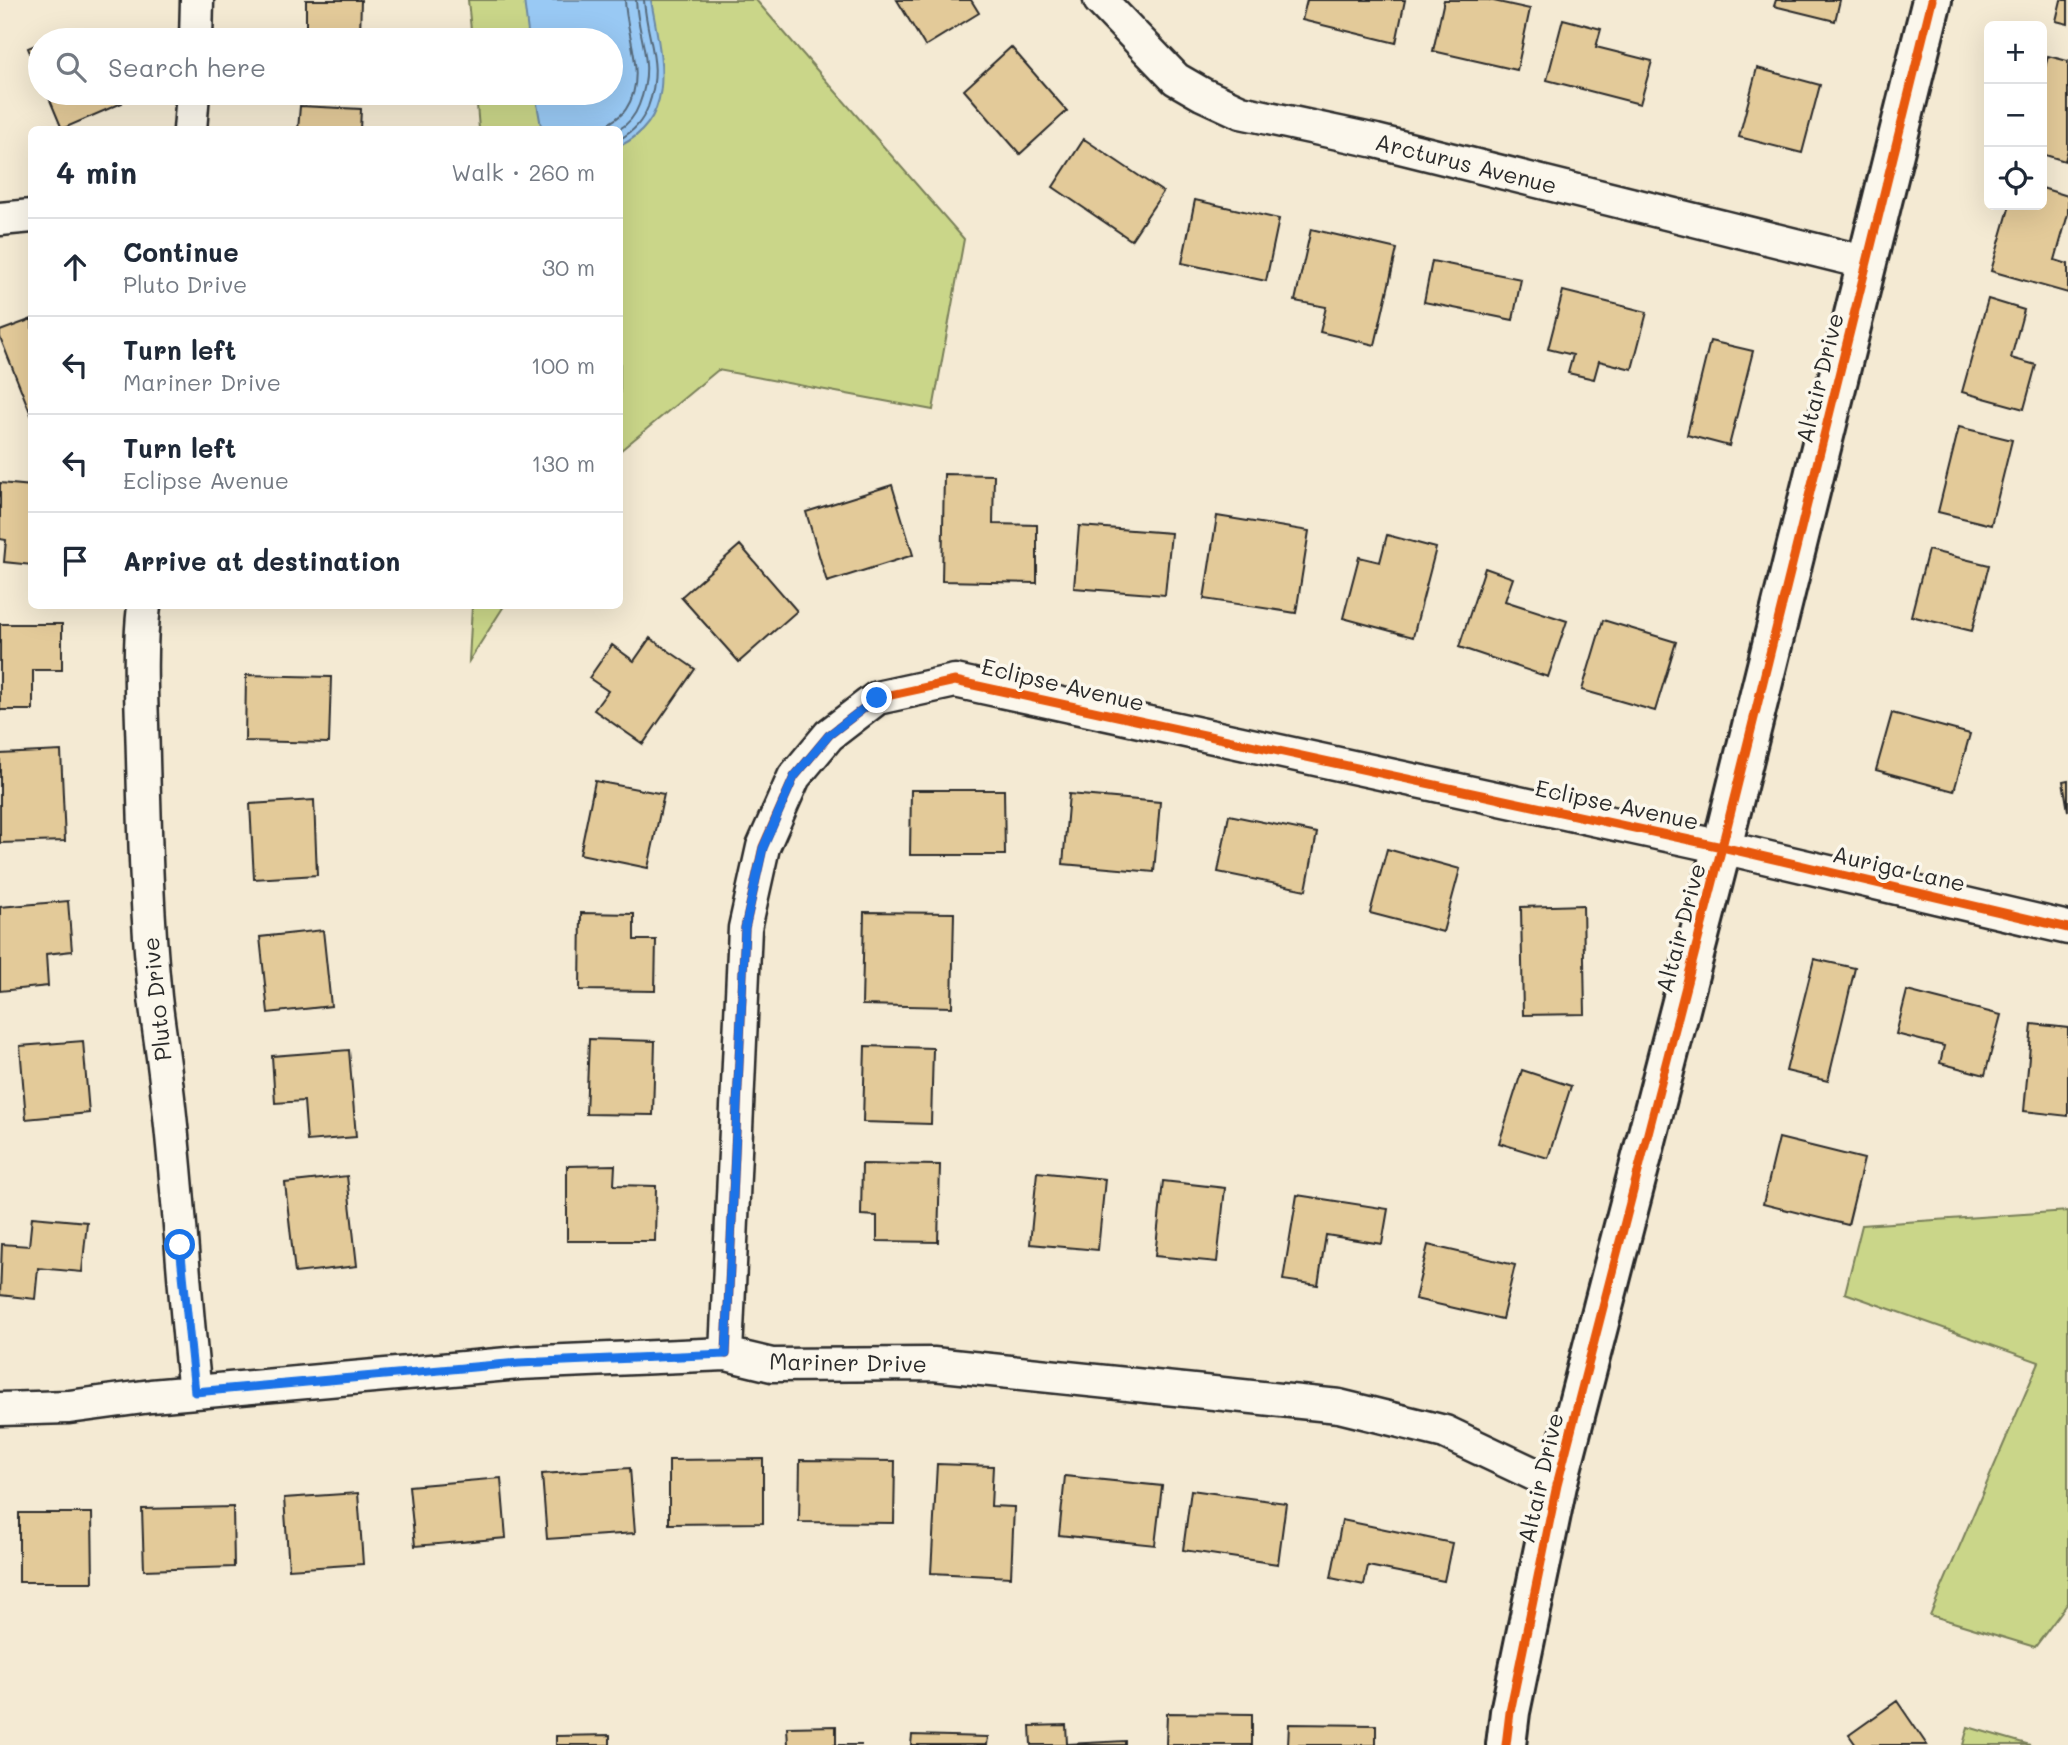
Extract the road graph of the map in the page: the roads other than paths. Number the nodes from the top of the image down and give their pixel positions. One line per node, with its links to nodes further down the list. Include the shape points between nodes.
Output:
1 (197, 0): 4 (street)
2 (1100, 0): 9 (street, Arcturus Avenue, via 1176,79 1241,112)
3 (1932, 0): 9 (street, Altair Drive)
4 (196, 28)
5 (192, 105): 6 (street)
6 (190, 126)
7 (28, 216): 8 (street)
8 (0, 219)
9 (1868, 263): 11 (street, Altair Drive)
10 (144, 609): 14 (street, Pluto Drive, via 140,663 146,871)
11 (1722, 847): 12 (street, Auriga Lane); 13 (street, Eclipse Avenue, via 955,681 877,698 829,735 794,777 760,861 745,928); 16 (street, Altair Drive)
12 (2068, 928)
13 (726, 1354): 14 (street, Mariner Drive, via 519,1363); 16 (street, Mariner Drive, via 772,1365 933,1364 1339,1406 1445,1432)
14 (195, 1392): 15 (street, Mariner Drive, via 69,1407)
15 (0, 1409)
16 (1557, 1485): 17 (street, Altair Drive)
17 (1506, 1745)

